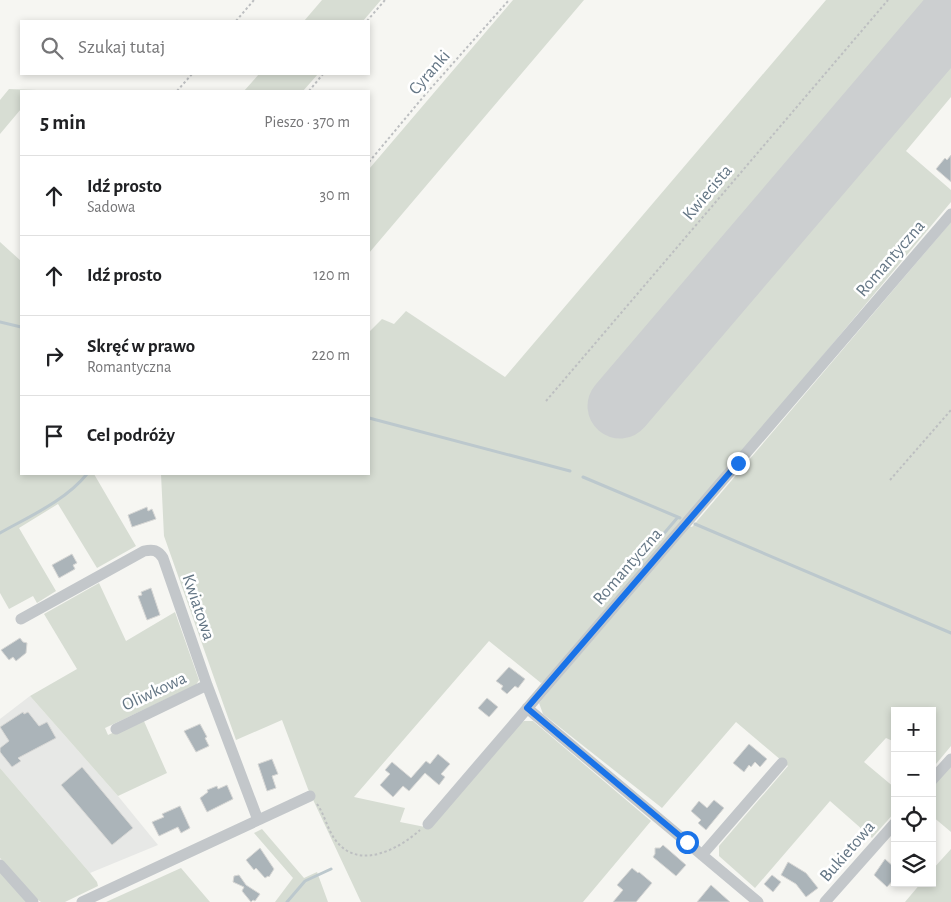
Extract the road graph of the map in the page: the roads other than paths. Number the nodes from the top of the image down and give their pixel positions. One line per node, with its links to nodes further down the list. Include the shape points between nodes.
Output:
1 (951, 214): 4 (street, Romantyczna)
2 (21, 619): 3 (street, Kwiatowa, via 144,551 157,551 163,558)
3 (207, 685): 5 (street, Oliwkowa); 10 (street, Kwiatowa)
4 (527, 708): 11 (street, Romantyczna); 13 (street)
5 (116, 728)
6 (951, 759): 8 (street)
7 (782, 763): 13 (street)
8 (936, 776)
9 (311, 800): 10 (street)
10 (258, 820): 17 (street)
11 (428, 824)
12 (891, 827): 18 (street, Bukietowa)
13 (702, 855): 15 (street)
14 (0, 865): 16 (street)
15 (754, 901)
16 (33, 902)
17 (82, 902)
18 (825, 902)

